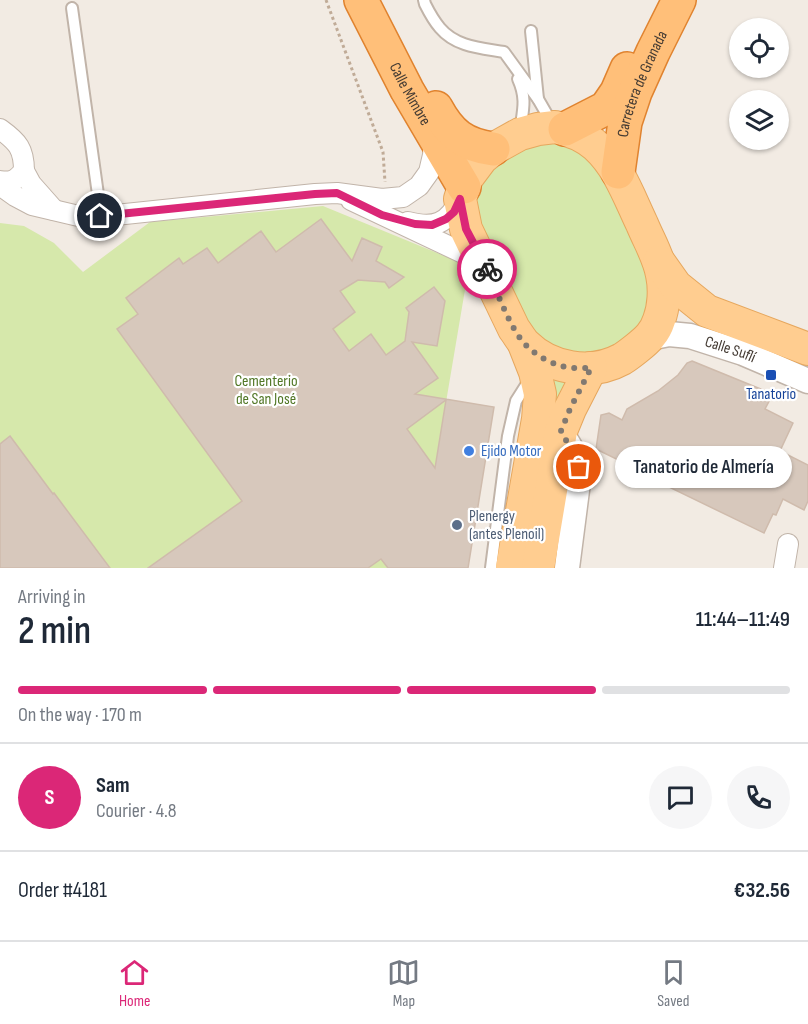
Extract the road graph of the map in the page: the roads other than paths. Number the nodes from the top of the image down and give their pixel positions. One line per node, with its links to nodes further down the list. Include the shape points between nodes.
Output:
1 (361, 0): 12 (highway, Calle Mimbre)
2 (381, 0): 13 (highway, Calle Mimbre, via 450,130 468,143)
3 (424, 0): 8 (lane, via 439,27 451,39 471,47)
4 (662, 0): 10 (highway, Carretera de Granada, via 606,108)
5 (679, 0): 15 (highway, Carretera de Granada, via 635,92 625,122)
6 (72, 8): 20 (lane)
7 (531, 31): 9 (lane)
8 (504, 52): 9 (lane); 13 (lane, via 524,91)
9 (538, 99): 10 (lane)
10 (560, 128): 13 (main road, via 538,129); 15 (main road, via 581,135)
11 (0, 129): 14 (street, via 21,148)
12 (435, 136): 17 (highway, Calle Mimbre); 18 (street, via 429,172 419,186)
13 (506, 141): 17 (main road, via 482,158 467,178)
14 (24, 171): 16 (street, via 16,180); 19 (street, via 30,184)
15 (618, 172): 21 (main road)
16 (0, 183): 19 (street, via 32,205)
17 (462, 193): 18 (street, via 454,212 432,225 415,224); 22 (main road, via 466,229)
18 (382, 207): 20 (street, via 337,193); 22 (street)
19 (54, 210): 20 (street, via 87,218)
20 (100, 216)
21 (659, 262): 23 (main road, Calle Suflí, via 676,286); 24 (main road, via 663,306)
22 (484, 263): 26 (main road)
23 (707, 311): 24 (main road, Calle Suflí, via 672,316); 25 (main road, Calle Suflí)
24 (655, 329): 27 (main road, via 622,359); 28 (street, Calle Suflí, via 742,353)
25 (808, 349)
26 (530, 358): 27 (main road); 31 (lane, via 508,436); 32 (main road, via 540,394 538,419)
27 (591, 368): 29 (main road)
28 (808, 381)
29 (561, 431): 33 (main road); 34 (street, via 579,467)
30 (788, 544): 35 (street)
31 (491, 568)
32 (512, 568)
33 (538, 568)
34 (567, 568)
35 (784, 568)

